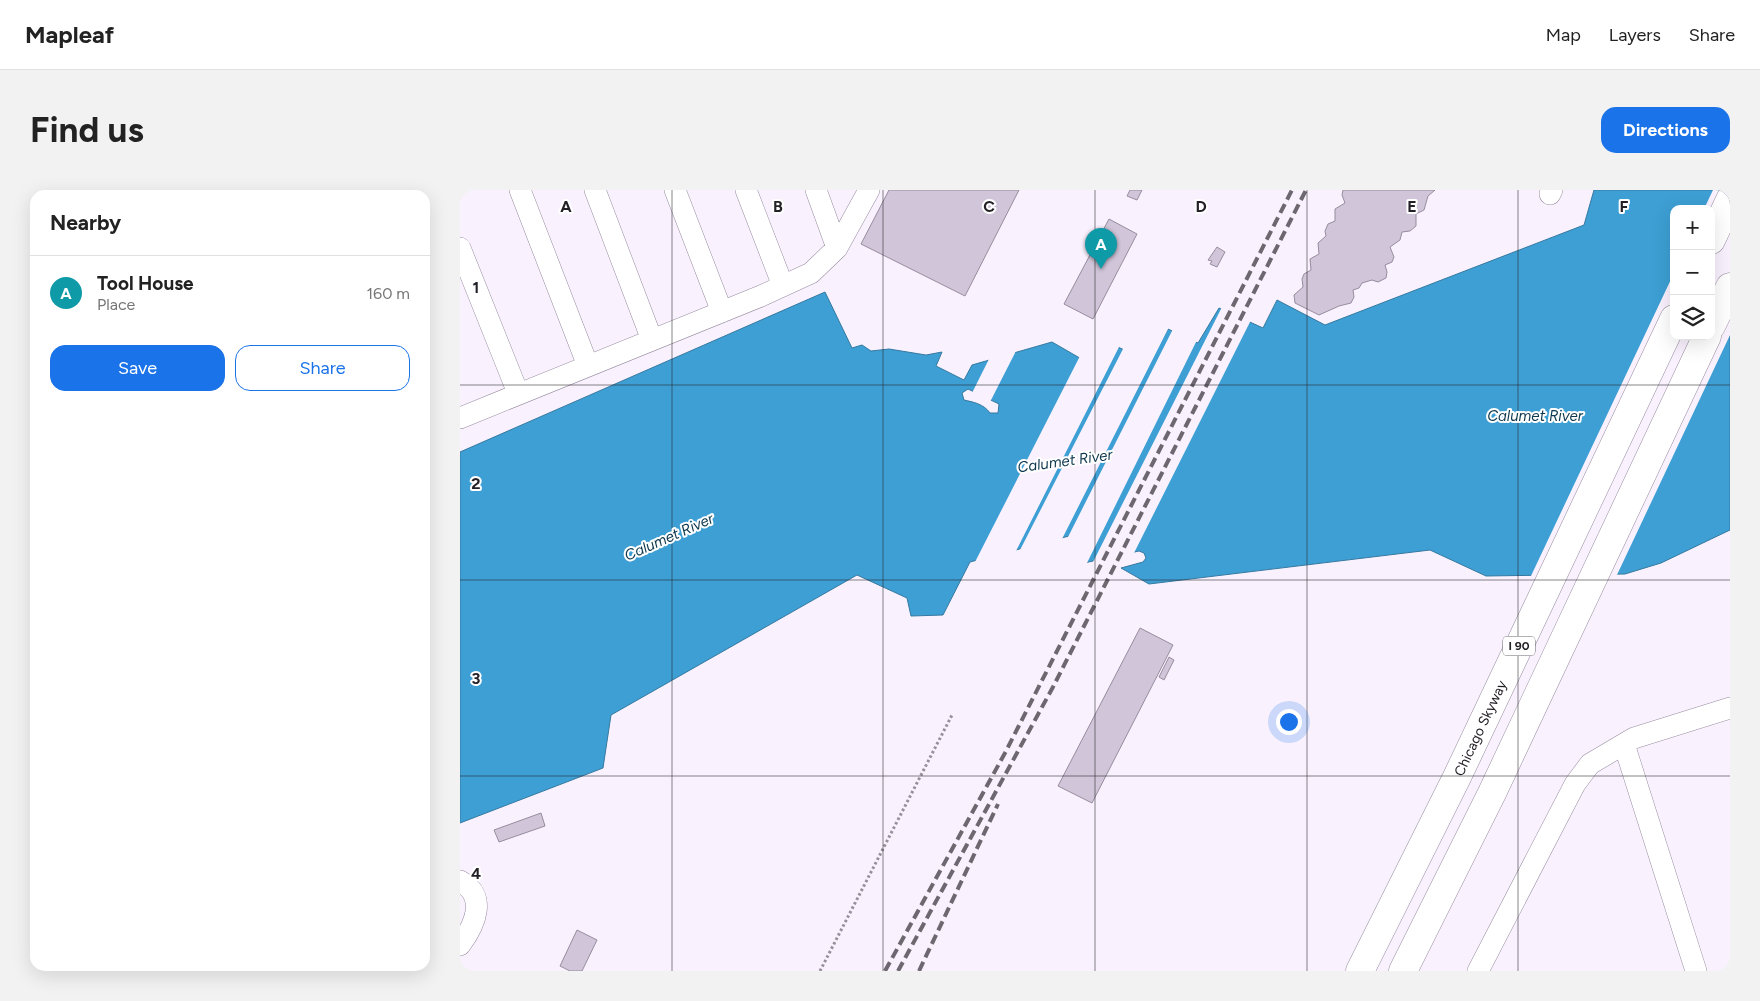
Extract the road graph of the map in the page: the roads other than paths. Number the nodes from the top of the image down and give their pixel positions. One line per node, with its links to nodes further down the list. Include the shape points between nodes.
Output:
1 (520, 190): 18 (lane)
2 (594, 190): 16 (lane)
3 (674, 190): 13 (lane)
4 (746, 190): 11 (lane)
5 (816, 190): 10 (lane)
6 (869, 190): 10 (lane)
7 (1730, 200): 8 (highway)
8 (1715, 232)
9 (460, 248): 19 (lane)
10 (837, 248): 11 (lane, via 811,273)
11 (783, 286): 13 (lane)
12 (1730, 287): 14 (highway)
13 (722, 312): 16 (lane)
14 (1715, 318)
15 (1670, 327): 25 (highway, Chicago Skyway / I 90, via 1457,777)
16 (652, 340): 18 (lane)
17 (1705, 340): 26 (highway, I 90, via 1492,792)
18 (588, 366): 19 (lane)
19 (518, 394): 20 (lane)
20 (460, 418)
21 (1730, 708): 22 (lane)
22 (1624, 744): 27 (lane, via 1590,764 1575,784); 28 (lane)
23 (460, 881): 24 (lane, via 469,886 474,895 477,912 472,928)
24 (460, 945)
25 (1360, 971)
26 (1403, 971)
27 (1478, 971)
28 (1696, 971)

